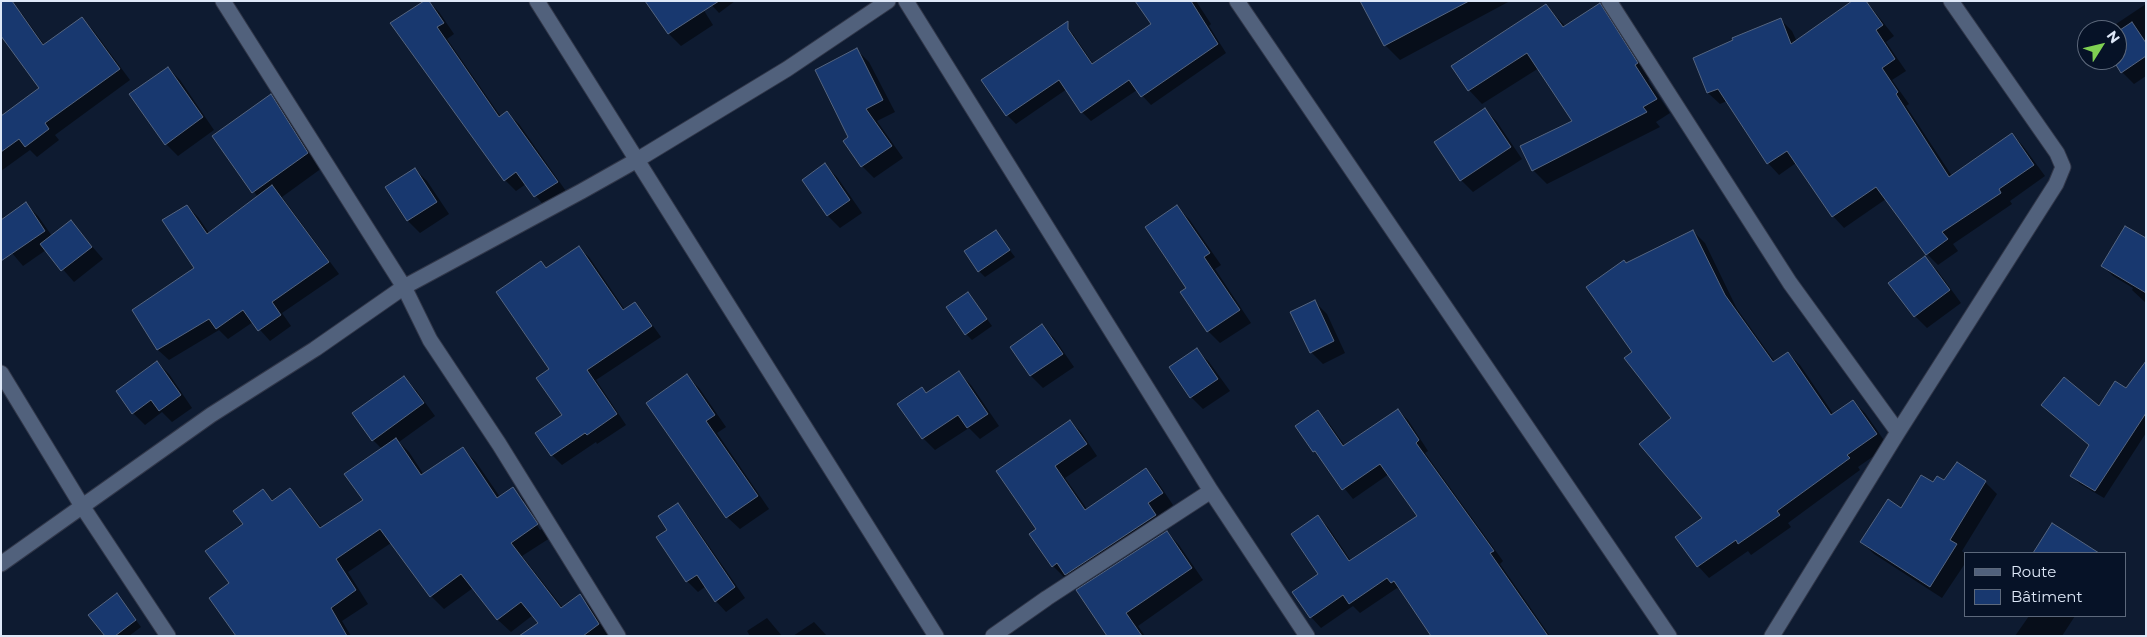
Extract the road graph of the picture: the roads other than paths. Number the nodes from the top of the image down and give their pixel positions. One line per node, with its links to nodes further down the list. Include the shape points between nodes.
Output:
1 (223, 1): 9 (street)
2 (537, 1): 8 (street)
3 (888, 1): 8 (street, via 787,70)
4 (906, 1): 12 (street)
5 (1237, 1): 20 (street)
6 (1609, 1): 11 (street, via 1790,283)
7 (1951, 1): 11 (street, via 2057,152 2063,168 2056,184)
8 (637, 160): 9 (street); 17 (street)
9 (404, 287): 13 (street, via 315,349 211,414); 16 (street, via 430,340)
10 (1, 373): 13 (street)
11 (1898, 432): 21 (street)
12 (1211, 491): 18 (street); 19 (street)
13 (82, 506): 14 (street); 15 (street)
14 (1, 564)
15 (168, 636)
16 (618, 636)
17 (936, 636)
18 (993, 636)
19 (1308, 636)
20 (1668, 636)
21 (1772, 636)

